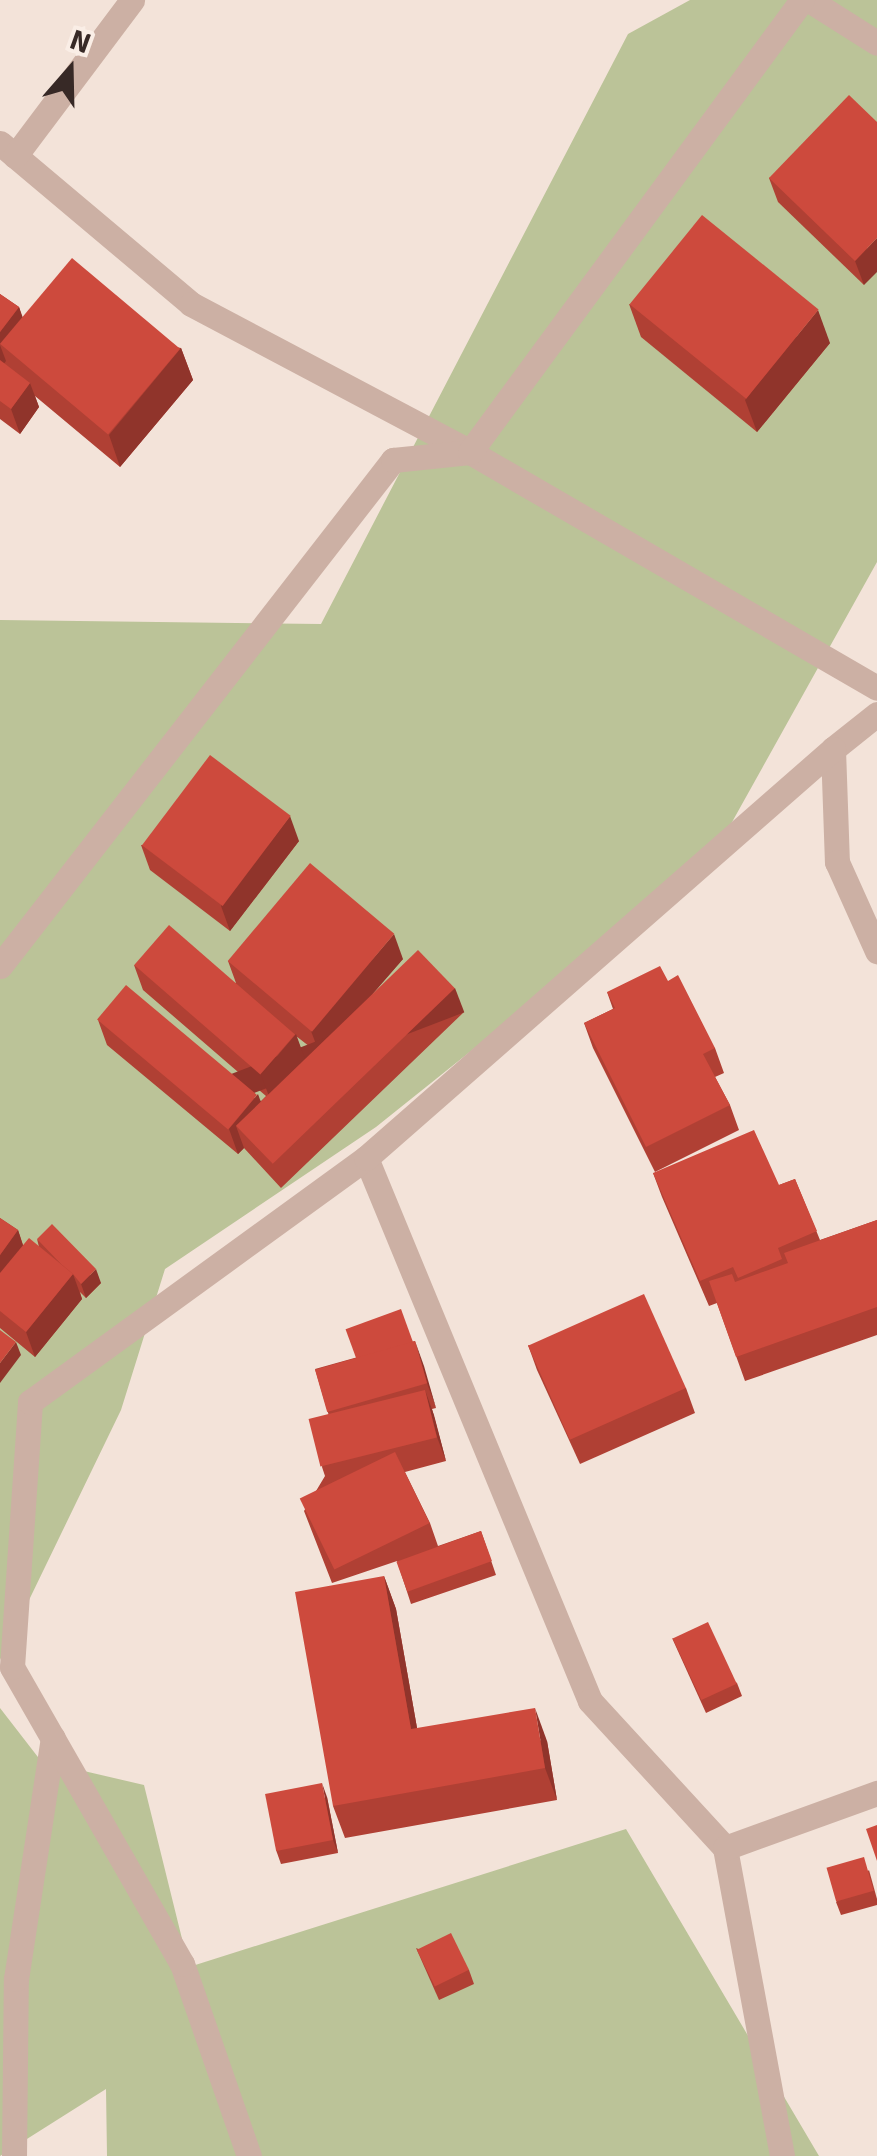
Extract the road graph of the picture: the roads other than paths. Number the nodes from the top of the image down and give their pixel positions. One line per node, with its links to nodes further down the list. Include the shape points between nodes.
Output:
1 (132, 0): 4 (street)
2 (805, 0): 3 (street); 5 (street)
3 (877, 44)
4 (7, 150): 5 (street, via 191,304)
5 (470, 452): 6 (street); 10 (street, via 393,460)
6 (877, 688)
7 (877, 714): 8 (street)
8 (833, 750): 9 (street, via 837,862); 11 (street)
9 (877, 951)
10 (0, 966)
11 (366, 1158): 12 (street, via 30,1402); 15 (street, via 590,1702)
12 (7, 1584): 13 (street, via 12,1667)
13 (52, 1738): 16 (street, via 16,1979); 17 (street, via 182,1964)
14 (877, 1793): 15 (street)
15 (725, 1848): 18 (street)
16 (14, 2156)
17 (249, 2156)
18 (782, 2156)

